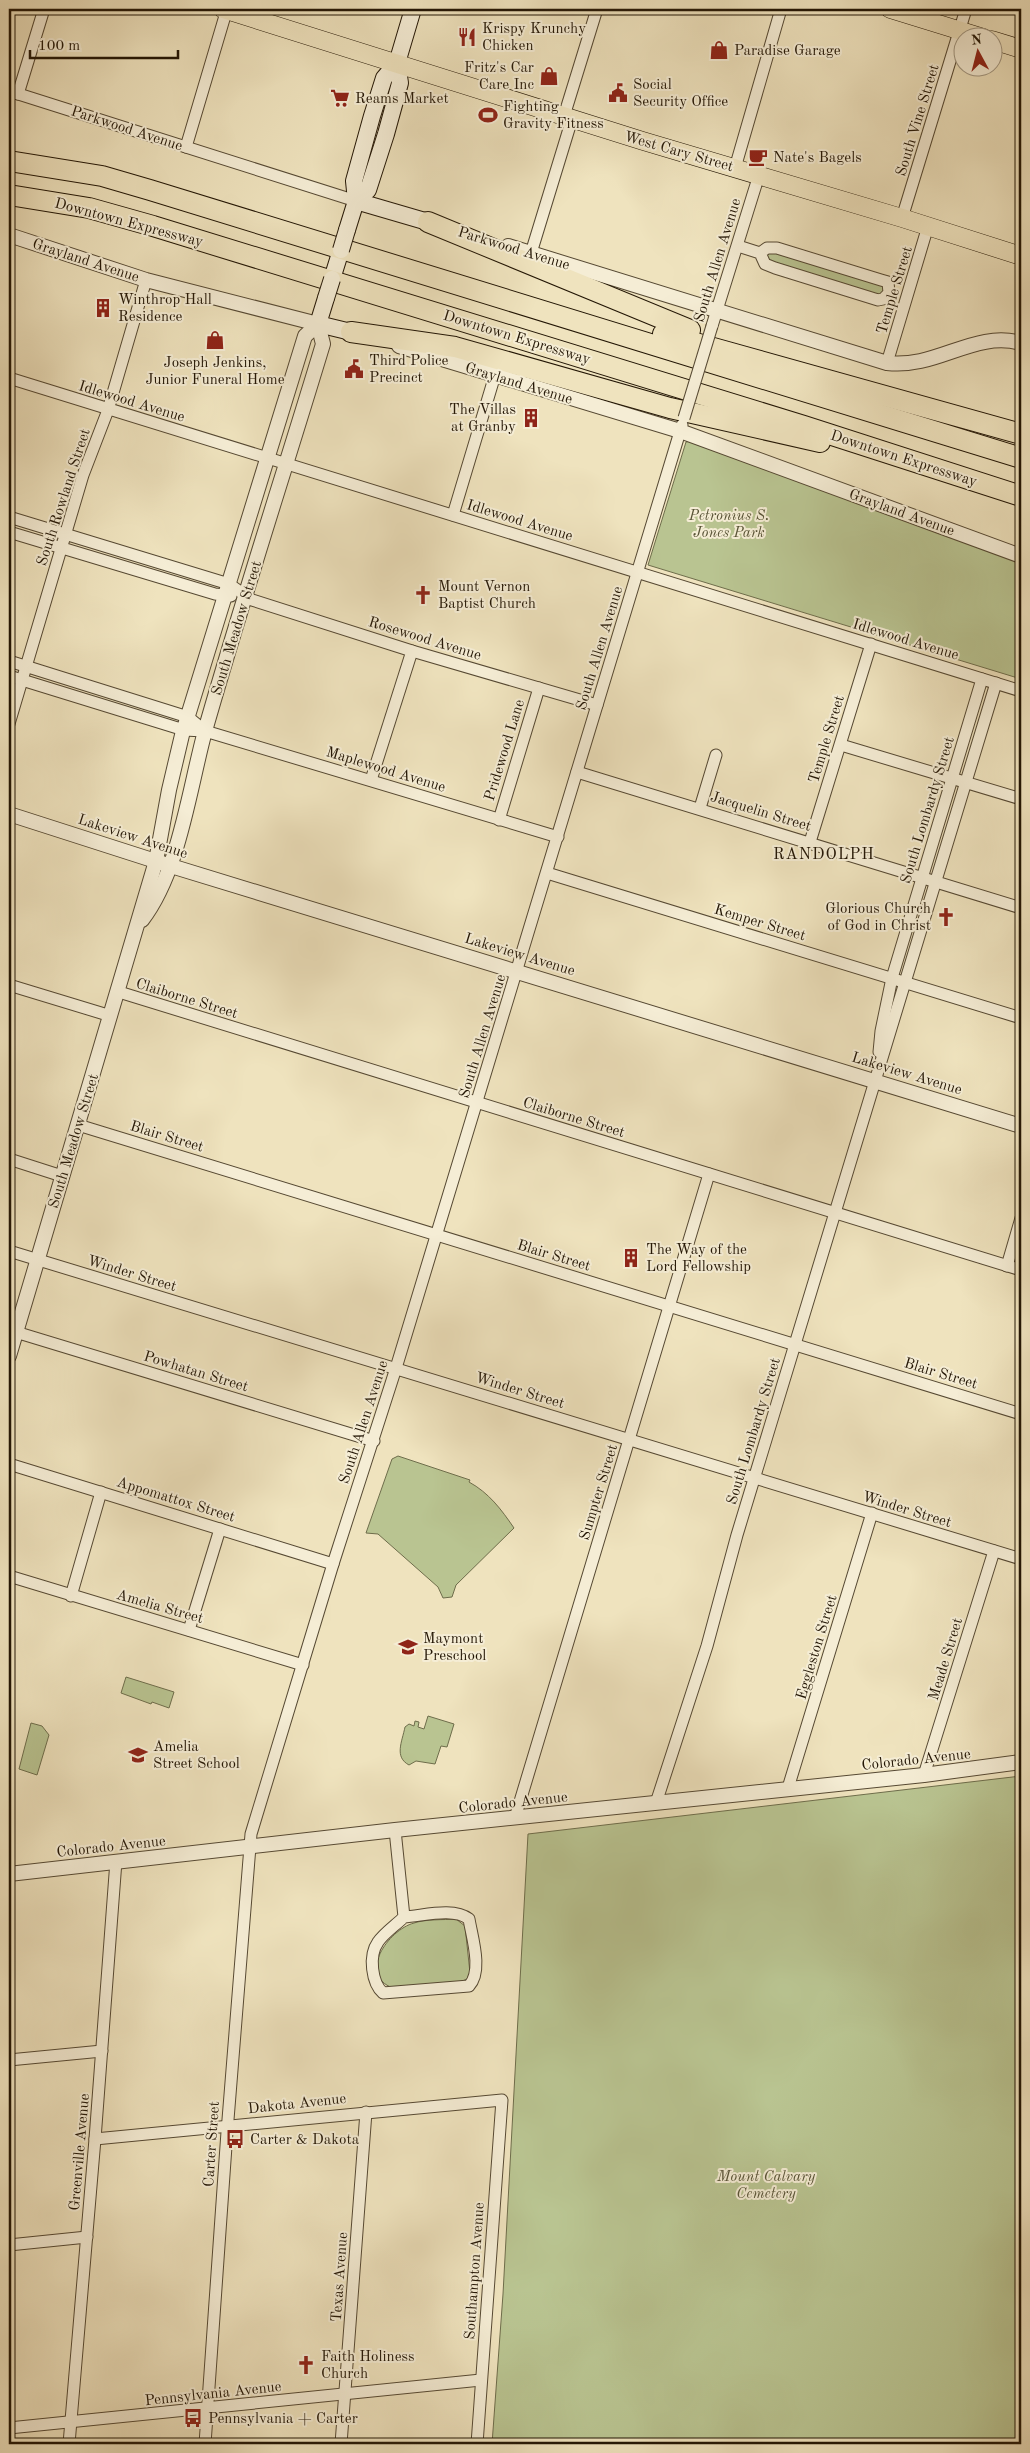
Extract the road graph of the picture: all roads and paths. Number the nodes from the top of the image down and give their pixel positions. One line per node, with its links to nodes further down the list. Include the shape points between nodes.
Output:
1 (44, 9): 14 (street)
2 (226, 9): 13 (main road, West Cary Street); 16 (street)
3 (413, 9): 13 (main road, South Meadow Street)
4 (597, 9): 15 (street)
5 (781, 9): 18 (street)
6 (890, 9): 8 (main road)
7 (966, 9): 9 (street, South Vine Street)
8 (953, 28)
9 (961, 28)
10 (1002, 43): 11 (main road)
11 (1021, 49)
12 (952, 56): 22 (street, South Vine Street)
13 (397, 62): 15 (main road, West Cary Street); 21 (main road, South Meadow Street, via 384,78 370,122 354,181)
14 (13, 92): 16 (street, Parkwood Avenue)
15 (568, 118): 18 (main road, West Cary Street); 27 (street)
16 (186, 147): 21 (street, Parkwood Avenue)
17 (9, 161): 30 (highway, via 102,176)
18 (735, 168): 19 (main road, West Cary Street)
19 (759, 175): 22 (main road, West Cary Street); 26 (street, South Allen Avenue)
20 (9, 195): 45 (highway, Downtown Expressway, via 89,208 153,226)
21 (356, 201): 23 (main road, Parkwood Avenue); 35 (main road, South Meadow Street, bridge)
22 (902, 218): 24 (main road, West Cary Street)
23 (428, 222): 27 (street, Parkwood Avenue); 40 (highway, via 692,331)
24 (928, 226): 29 (main road, West Cary Street); 33 (street, Temple Street)
25 (9, 235): 31 (street, Grayland Avenue)
26 (738, 246): 28 (street); 34 (street, South Allen Avenue)
27 (532, 253): 34 (street, Parkwood Avenue)
28 (760, 253): 32 (street, via 765,264 775,268 878,300 884,300); 32 (street, via 767,248 777,248 872,277 888,282)
29 (1021, 256)
30 (428, 276): 40 (highway, via 508,291); 47 (highway)
31 (146, 280): 35 (street, Grayland Avenue); 42 (street, South Rowland Street)
32 (889, 293): 33 (street)
33 (907, 298): 38 (street, Temple Street)
34 (718, 311): 38 (street, Parkwood Avenue); 43 (street, South Allen Avenue, bridge)
35 (318, 324): 36 (main road, Grayland Avenue); 46 (street, South Meadow Street, via 305,336); 48 (street, South Meadow Street, via 323,344)
36 (351, 332): 39 (street, Grayland Avenue); 45 (highway, via 456,347 670,408 805,440)
37 (1021, 343): 38 (street, Parkwood Avenue, via 981,342 911,364)
38 (887, 363)
39 (495, 376): 43 (street, Grayland Avenue); 50 (street)
40 (822, 377): 44 (highway)
41 (9, 378): 42 (street, Idlewood Avenue)
42 (108, 410): 46 (street, Idlewood Avenue); 53 (street, South Rowland Street, via 83,474)
43 (682, 425): 55 (street, Grayland Avenue); 56 (street, South Allen Avenue)
44 (1021, 434)
45 (879, 450): 49 (highway, Downtown Expressway)
46 (269, 458): 48 (street, Idlewood Avenue); 57 (street, South Meadow Street)
47 (1021, 458)
48 (287, 463): 50 (street, Idlewood Avenue); 58 (street, South Meadow Street)
49 (1021, 496)
50 (453, 515): 56 (street, Idlewood Avenue)
51 (9, 517): 53 (street, Rosewood Avenue)
52 (9, 532): 54 (street, Rosewood Avenue)
53 (65, 535): 54 (street, South Rowland Street); 57 (street, Rosewood Avenue)
54 (61, 549): 57 (street, Rosewood Avenue); 62 (street, South Rowland Street)
55 (1021, 556)
56 (638, 572): 59 (street, Idlewood Avenue); 69 (street, South Allen Avenue)
57 (227, 590): 58 (street, Rosewood Avenue); 70 (street, South Meadow Street)
58 (246, 597): 60 (street, Rosewood Avenue); 72 (street, South Meadow Street)
59 (871, 644): 64 (street, Idlewood Avenue); 73 (street, Temple Street)
60 (412, 651): 67 (street, Rosewood Avenue); 77 (street)
61 (9, 662): 62 (street, Maplewood Avenue)
62 (26, 667): 65 (street, South Rowland Street); 70 (street, Maplewood Avenue)
63 (9, 676): 65 (street, Maplewood Avenue)
64 (982, 679): 66 (street, Idlewood Avenue); 76 (street, South Lombardy Street)
65 (22, 680): 70 (street, Maplewood Avenue); 71 (street, South Rowland Street)
66 (996, 683): 68 (street, Idlewood Avenue); 78 (street, South Lombardy Street)
67 (539, 688): 69 (street, Rosewood Avenue); 82 (street, Pridewood Lane)
68 (1021, 691)
69 (598, 705): 75 (street, South Allen Avenue)
70 (186, 723): 72 (street, Maplewood Avenue); 85 (street, South Meadow Street)
71 (9, 724)
72 (206, 730): 77 (street, Maplewood Avenue); 86 (street, South Meadow Street)
73 (841, 745): 76 (street); 84 (street, Temple Street)
74 (716, 755): 80 (street)
75 (578, 772): 80 (street, Jacquelin Street); 83 (street, South Allen Avenue)
76 (952, 778): 78 (street); 88 (street, South Lombardy Street)
77 (371, 780): 82 (street, Maplewood Avenue)
78 (967, 782): 79 (street); 89 (street, South Lombardy Street)
79 (1021, 800)
80 (700, 808): 84 (street, Jacquelin Street)
81 (9, 814): 85 (street, Lakeview Avenue)
82 (499, 820): 83 (street, Maplewood Avenue)
83 (558, 837): 87 (street, South Allen Avenue)
84 (810, 842): 88 (street, Jacquelin Street)
85 (156, 861): 86 (street, Lakeview Avenue); 91 (street, South Meadow Street)
86 (170, 866): 91 (street, South Meadow Street, via 153,905); 92 (street, Lakeview Avenue)
87 (547, 873): 92 (street, South Allen Avenue); 93 (street, Kemper Street)
88 (922, 877): 89 (street, Jacquelin Street); 93 (street, South Lombardy Street)
89 (937, 882): 90 (street, Jacquelin Street); 94 (street, South Lombardy Street)
90 (1021, 908)
91 (136, 926): 96 (street, South Meadow Street)
92 (517, 971): 99 (street, Lakeview Avenue); 100 (street, South Allen Avenue)
93 (892, 978): 94 (street, Kemper Street); 99 (street, South Lombardy Street)
94 (905, 983): 98 (street, Kemper Street); 99 (street, South Lombardy Street)
95 (9, 985): 97 (street)
96 (119, 992): 97 (street, South Meadow Street); 100 (street, Claiborne Street)
97 (111, 1016): 101 (street, South Meadow Street)
98 (1021, 1018)
99 (876, 1074): 102 (street, Lakeview Avenue); 106 (street, South Lombardy Street)
100 (478, 1103): 104 (street, Claiborne Street); 108 (street, South Allen Avenue)
101 (78, 1125): 105 (street, South Meadow Street); 108 (street, Blair Street)
102 (1021, 1126)
103 (9, 1159): 105 (street)
104 (709, 1174): 106 (street, Claiborne Street); 113 (street, Sumpter Street)
105 (62, 1176): 110 (street, South Meadow Street)
106 (836, 1212): 111 (street, Claiborne Street); 115 (street, South Lombardy Street)
107 (1021, 1218): 111 (street)
108 (437, 1235): 113 (street, Blair Street); 117 (street, South Allen Avenue)
109 (9, 1251): 110 (street, Winder Street)
110 (37, 1260): 114 (street, South Meadow Street); 117 (street, Winder Street)
111 (1007, 1266): 112 (street, Claiborne Street)
112 (1021, 1270)
113 (671, 1306): 115 (street, Blair Street); 119 (street, Sumpter Street)
114 (12, 1331): 116 (street, South Meadow Street); 120 (street, Powhatan Street)
115 (795, 1344): 118 (street, Blair Street); 122 (street, South Lombardy Street)
116 (9, 1356)
117 (396, 1368): 119 (street, Winder Street); 120 (street, South Allen Avenue)
118 (1021, 1414)
119 (630, 1440): 122 (street, Winder Street); 137 (street, Sumpter Street)
120 (374, 1441): 128 (street, South Allen Avenue)
121 (9, 1464): 123 (street, Appomattox Street)
122 (754, 1477): 124 (street, Winder Street); 136 (street, South Lombardy Street, via 707,1646)
123 (101, 1492): 125 (street, Appomattox Street); 130 (street)
124 (872, 1514): 126 (street, Winder Street); 135 (street, Eggleston Street)
125 (220, 1529): 128 (street, Appomattox Street); 131 (street)
126 (994, 1551): 127 (street, Winder Street); 134 (street, Meade Street)
127 (1021, 1559)
128 (333, 1564): 132 (street, South Allen Avenue)
129 (9, 1576): 130 (street, Amelia Street)
130 (71, 1596): 131 (street, Amelia Street)
131 (189, 1630): 132 (street, Amelia Street)
132 (303, 1665): 139 (street, South Allen Avenue)
133 (1021, 1762): 134 (street, Colorado Avenue)
134 (924, 1775): 135 (street, Colorado Avenue)
135 (788, 1788): 136 (street, Colorado Avenue)
136 (656, 1803): 137 (street, Colorado Avenue)
137 (514, 1818): 138 (street, Colorado Avenue)
138 (395, 1830): 139 (street, Colorado Avenue); 142 (street)
139 (250, 1846): 140 (street, Colorado Avenue); 147 (street, Carter Street)
140 (116, 1861): 141 (street, Colorado Avenue); 143 (street, Greenville Avenue)
141 (9, 1874)
142 (404, 1918): 142 (street, via 378,1942 373,1964 377,1988 383,1993 399,1993 469,1986 476,1969 469,1919 462,1913)
143 (102, 2051): 144 (street); 148 (street, Greenville Avenue)
144 (9, 2060)
145 (502, 2100): 146 (street, Dakota Avenue); 151 (street, Southampton Avenue)
146 (366, 2112): 147 (street, Dakota Avenue); 152 (street, Texas Avenue)
147 (227, 2126): 148 (street, Dakota Avenue); 153 (street, Carter Street)
148 (95, 2139): 149 (street, Greenville Avenue)
149 (87, 2237): 150 (street); 154 (street, Greenville Avenue)
150 (9, 2245)
151 (481, 2380): 152 (street, Pennsylvania Avenue); 159 (street, Southampton Avenue)
152 (345, 2393): 153 (street, Pennsylvania Avenue); 158 (street, Texas Avenue)
153 (208, 2408): 154 (street, Pennsylvania Avenue); 157 (street, Carter Street)
154 (71, 2422): 155 (street, Pennsylvania Avenue); 156 (street, Greenville Avenue)
155 (9, 2428)
156 (69, 2444)
157 (205, 2444)
158 (341, 2444)
159 (477, 2444)

